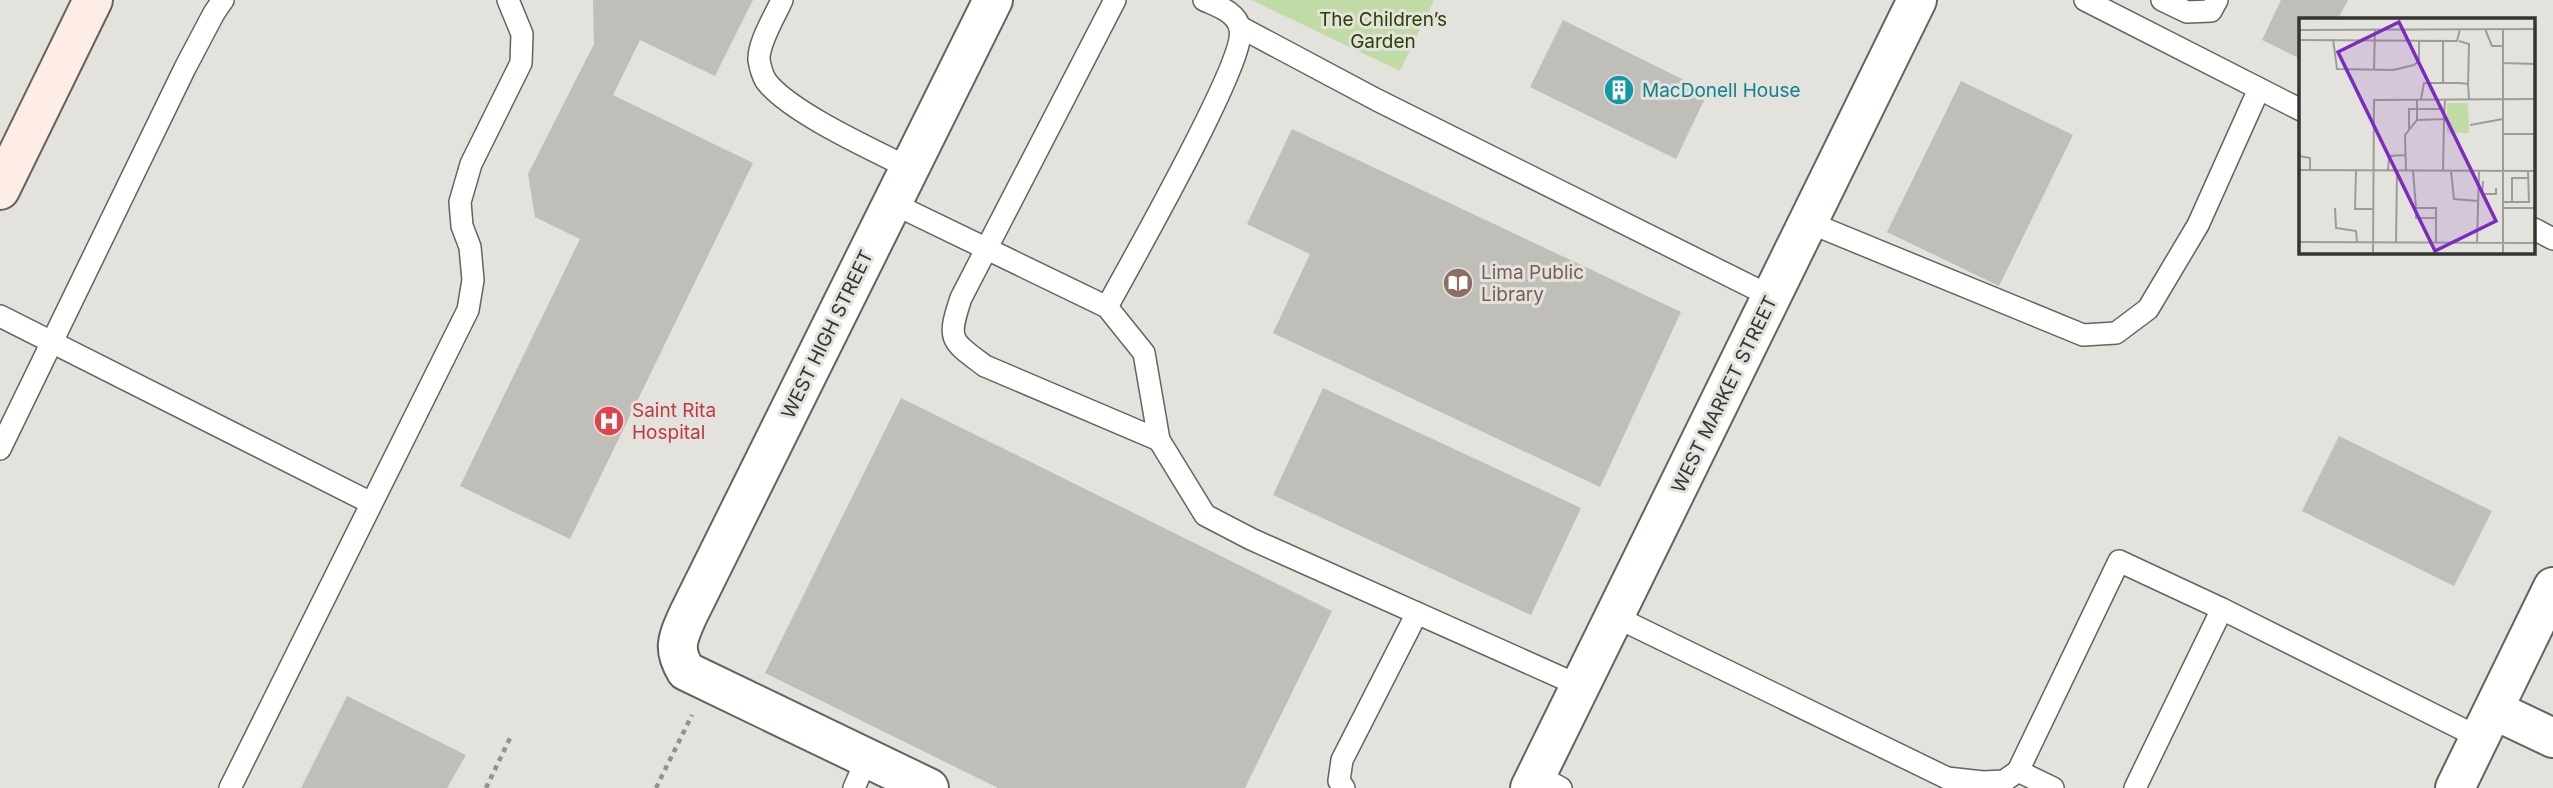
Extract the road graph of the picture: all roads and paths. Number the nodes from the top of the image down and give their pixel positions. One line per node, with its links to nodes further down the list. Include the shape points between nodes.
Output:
1 (93, 0): 16 (main road)
2 (223, 0): 25 (lane, via 113,214)
3 (508, 0): 28 (lane, via 522,34 521,63 471,164 460,202 473,280 468,310)
4 (782, 0): 15 (lane, via 759,59 765,80 815,118)
5 (993, 0): 15 (street, WEST HIGH STREET)
6 (1115, 0): 21 (lane)
7 (1204, 0): 12 (lane, via 1229,12)
8 (1917, 0): 18 (street, WEST MARKET STREET)
9 (2085, 0): 13 (lane)
10 (2162, 0): 11 (lane, via 2186,12 2211,11)
11 (2217, 0)
12 (1240, 27): 22 (lane); 23 (lane, via 1240,47 1222,86)
13 (2259, 89): 14 (lane); 18 (lane, via 2192,235 2148,309 2116,333 2083,335)
14 (2299, 109)
15 (909, 168): 17 (street, WEST HIGH STREET)
16 (0, 190)
17 (892, 203): 21 (lane); 39 (street, WEST HIGH STREET, via 676,647 686,671)
18 (1808, 222): 22 (street, WEST MARKET STREET)
19 (2536, 230): 20 (lane)
20 (2553, 239)
21 (987, 249): 23 (lane); 26 (lane, via 953,324 953,338 960,348 985,366)
22 (1772, 297): 32 (street, WEST MARKET STREET)
23 (1107, 307): 26 (lane, via 1144,353)
24 (0, 316): 25 (lane)
25 (53, 343): 27 (lane); 28 (lane)
26 (1159, 440): 31 (lane, via 1205,515)
27 (0, 449)
28 (371, 503): 41 (lane)
29 (2553, 587): 35 (street)
30 (2222, 609): 35 (lane); 38 (lane, via 2119,561); 47 (lane)
31 (1417, 613): 33 (lane); 45 (lane, via 1342,760 1339,781)
32 (1614, 616): 33 (street, WEST MARKET STREET); 38 (lane, via 1947,778 2004,781)
33 (1580, 686): 40 (street, WEST MARKET STREET)
34 (694, 711): 43 (path)
35 (2487, 724): 37 (street); 48 (street)
36 (510, 736): 42 (path)
37 (2553, 738)
38 (2018, 771): 46 (lane)
39 (861, 773): 44 (street)
40 (1543, 784)
41 (230, 788)
42 (486, 788)
43 (656, 788)
44 (929, 788)
45 (1344, 788)
46 (2053, 788)
47 (2135, 788)
48 (2455, 788)

